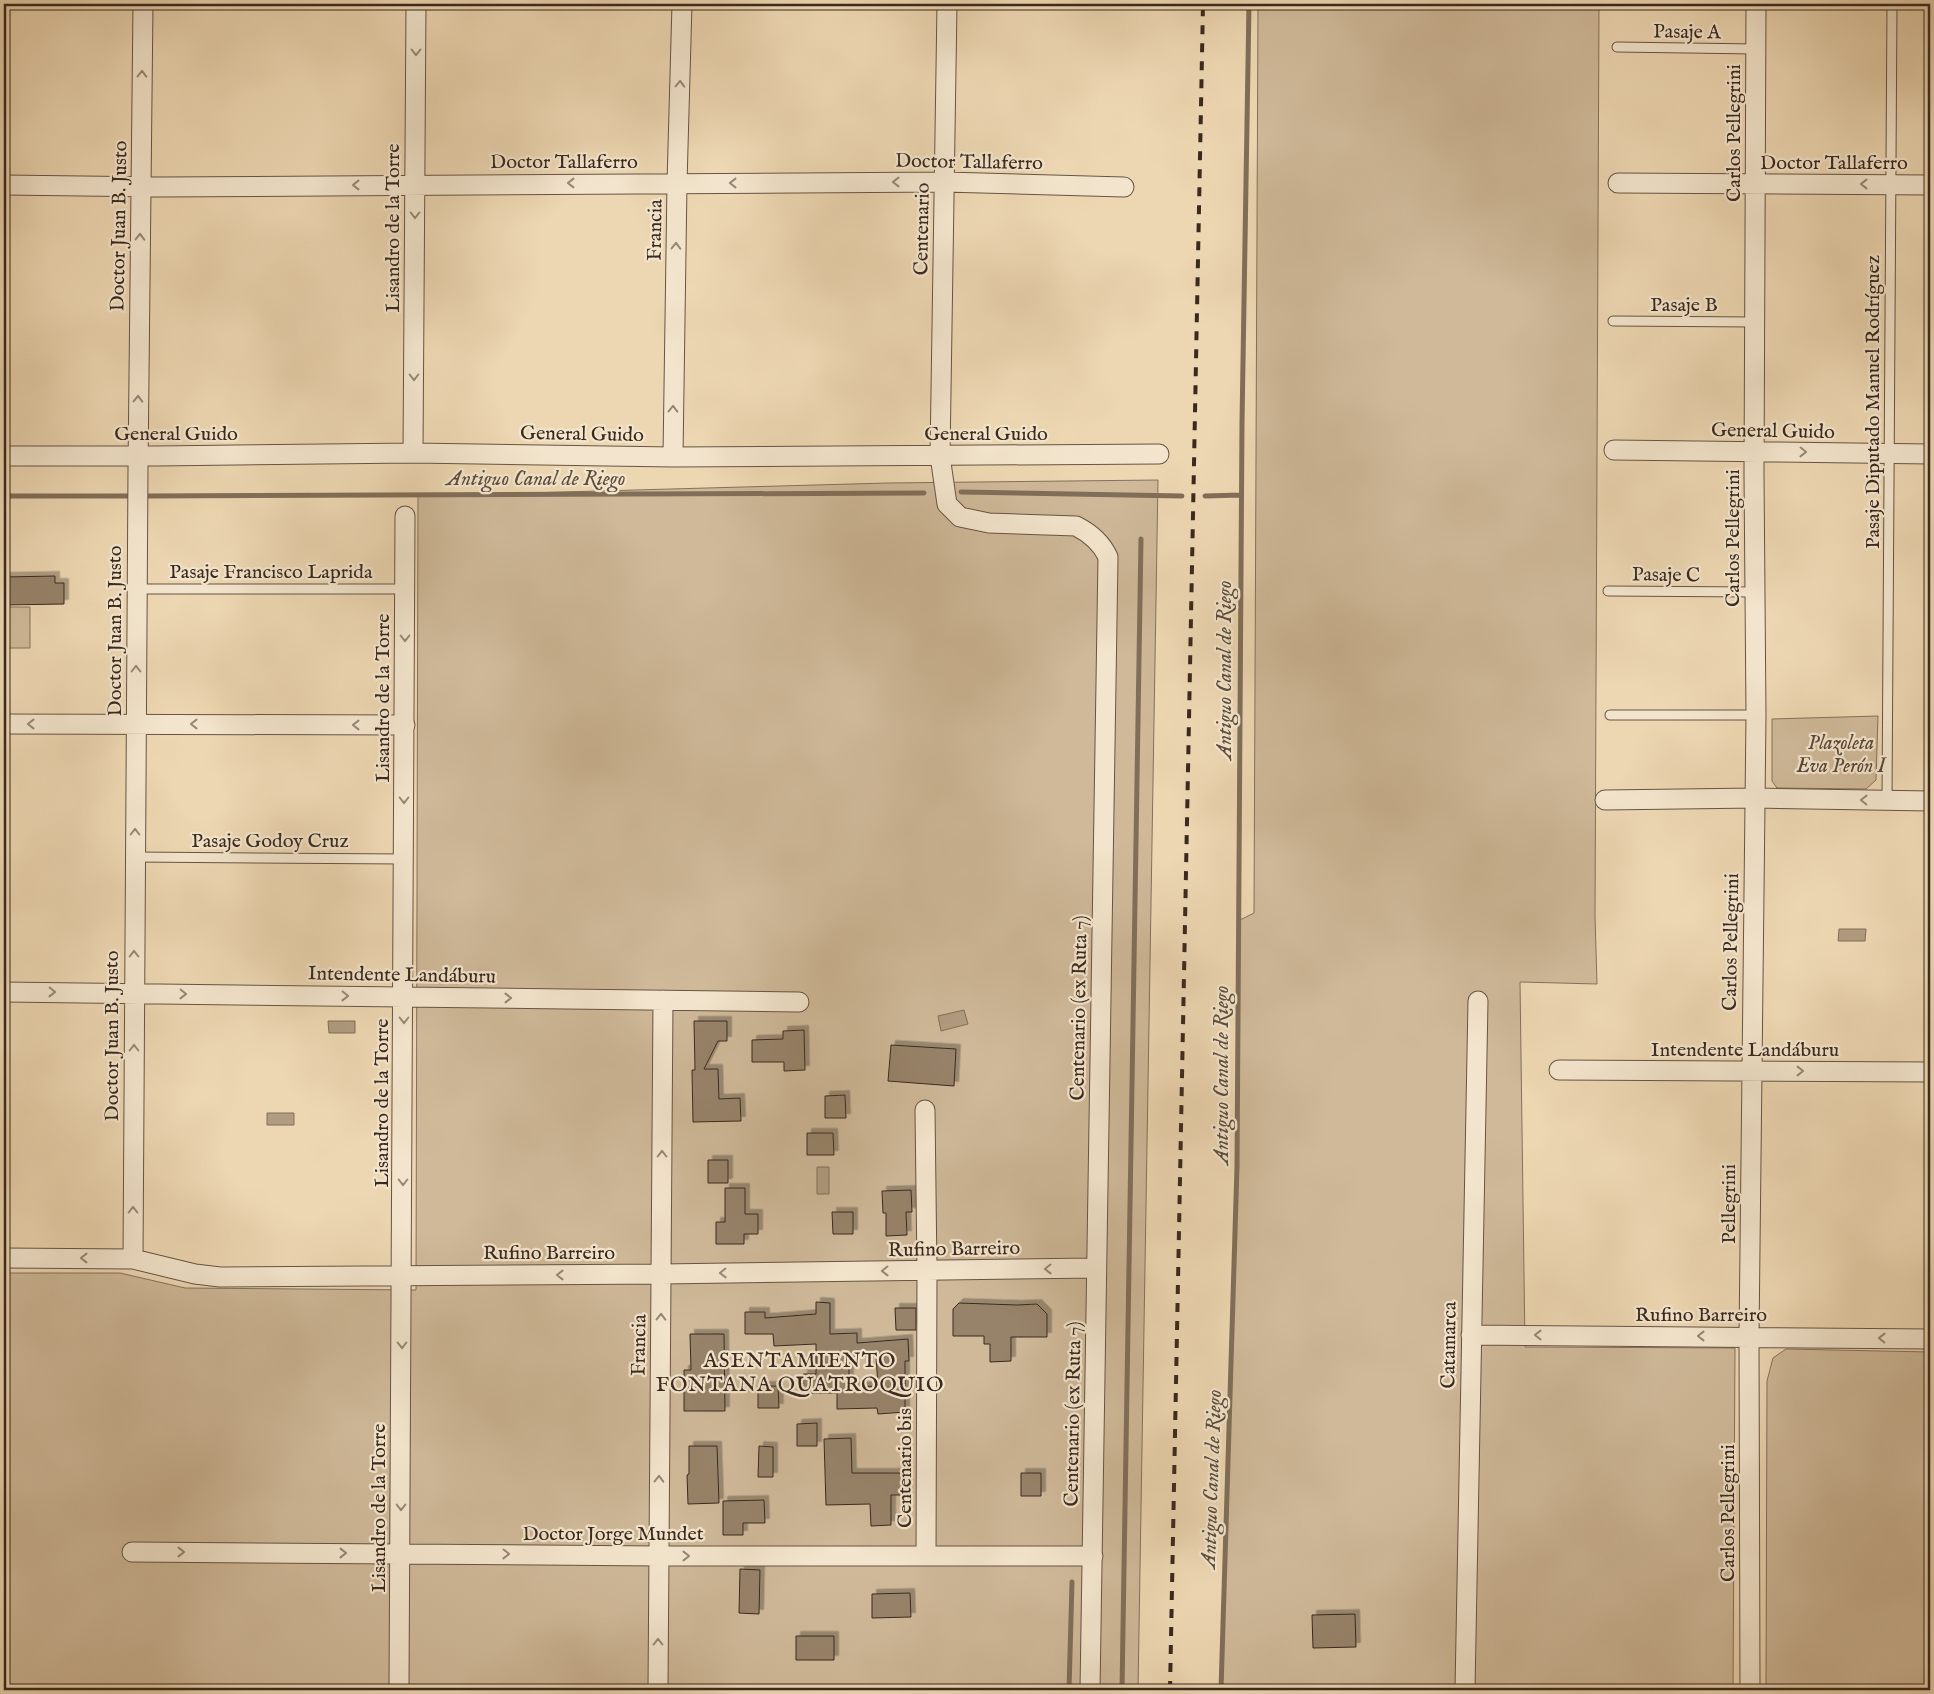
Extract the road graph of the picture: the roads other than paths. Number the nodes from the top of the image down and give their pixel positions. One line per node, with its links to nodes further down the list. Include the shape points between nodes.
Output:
1 (143, 4): 17 (street, Doctor Juan B. Justo, one-way to 1)
2 (416, 4): 12 (street, Lisandro de la Torre, one-way to 12)
3 (682, 4): 10 (street, Francia, one-way to 3)
4 (947, 4): 9 (street, Centenario)
5 (1756, 4): 8 (street, Carlos Pellegrini)
6 (1892, 4): 14 (lane, Pasaje Diputado Manuel Rodríguez)
7 (1617, 47): 8 (lane, Pasaje A)
8 (1756, 50): 13 (street, Carlos Pellegrini)
9 (945, 182): 10 (street, Doctor Tallaferro, one-way to 10); 18 (street, Doctor Tallaferro); 29 (street, Centenario)
10 (677, 183): 12 (street, Doctor Tallaferro, one-way to 12); 30 (street, Francia, one-way to 10)
11 (1618, 183): 13 (street, Doctor Tallaferro)
12 (415, 184): 17 (street, Doctor Tallaferro, one-way to 17); 23 (street, Lisandro de la Torre, one-way to 23)
13 (1756, 184): 14 (street, Doctor Tallaferro, one-way to 13); 20 (street, Carlos Pellegrini)
14 (1891, 184): 16 (street, Doctor Tallaferro); 24 (lane, Pasaje Diputado Manuel Rodríguez)
15 (4, 185): 17 (street, Doctor Tallaferro)
16 (1930, 185)
17 (141, 186): 28 (street, Doctor Juan B. Justo, one-way to 17)
18 (1124, 187)
19 (1613, 321): 20 (lane, Pasaje B)
20 (1756, 322): 22 (street, Carlos Pellegrini)
21 (1614, 450): 22 (street, General Guido)
22 (1754, 452): 24 (street, General Guido, one-way to 24); 35 (street, Carlos Pellegrini)
23 (413, 453): 28 (street, General Guido); 30 (street, General Guido)
24 (1889, 453): 26 (street, General Guido); 43 (lane, Pasaje Diputado Manuel Rodríguez)
25 (1159, 454): 29 (street, General Guido)
26 (1930, 454)
27 (4, 456): 28 (street, General Guido)
28 (138, 456): 32 (street, Doctor Juan B. Justo)
29 (940, 456): 30 (street, General Guido); 59 (street, Centenario (ex Ruta 7), via 947,504 960,517 989,523 1076,526 1104,547 1108,557)
30 (673, 457)
31 (405, 516): 33 (street, Lisandro de la Torre)
32 (137, 589): 33 (lane, Pasaje Francisco Laprida); 39 (street, Doctor Juan B. Justo, one-way to 32)
33 (405, 589): 40 (street, Lisandro de la Torre, one-way to 40)
34 (1608, 591): 35 (lane, Pasaje C)
35 (1754, 592): 36 (street, Carlos Pellegrini)
36 (1756, 714): 37 (lane); 41 (street, Carlos Pellegrini)
37 (1610, 715)
38 (4, 724): 39 (street, one-way to 38)
39 (136, 724): 40 (street, one-way to 39); 45 (street, Doctor Juan B. Justo, one-way to 39)
40 (405, 725): 46 (street, Lisandro de la Torre, one-way to 46)
41 (1755, 798): 42 (street); 43 (street, one-way to 41); 54 (street, Carlos Pellegrini)
42 (1605, 800)
43 (1887, 800): 44 (street)
44 (1930, 801)
45 (135, 857): 46 (lane, Pasaje Godoy Cruz); 48 (street, Doctor Juan B. Justo, one-way to 45)
46 (404, 859): 49 (street, Lisandro de la Torre)
47 (4, 992): 48 (street, Intendente Landáburu, one-way to 48)
48 (134, 993): 49 (street, Intendente Landáburu, one-way to 49); 58 (street, Doctor Juan B. Justo, one-way to 48)
49 (404, 997): 50 (street, Intendente Landáburu, one-way to 50); 62 (street, Lisandro de la Torre, one-way to 62)
50 (663, 1000): 52 (street, Intendente Landáburu); 61 (street, Francia, one-way to 50)
51 (1478, 1001): 63 (street, Catamarca)
52 (799, 1002)
53 (1559, 1070): 54 (street, Intendente Landáburu)
54 (1752, 1071): 55 (street, Intendente Landáburu, one-way to 55); 64 (street, Pellegrini)
55 (1930, 1072)
56 (926, 1110): 60 (street, Centenario bis)
57 (4, 1258): 58 (street, Rufino Barreiro, one-way to 57)
58 (133, 1259): 62 (street, Rufino Barreiro, via 220,1277)
59 (1096, 1268): 60 (street, Rufino Barreiro, one-way to 60); 70 (street, Centenario (ex Ruta 7))
60 (928, 1271): 61 (street, Rufino Barreiro, one-way to 61); 69 (street, Centenario bis)
61 (662, 1274): 62 (street, Rufino Barreiro, one-way to 62); 68 (street, Francia, one-way to 61)
62 (402, 1275): 67 (street, Lisandro de la Torre, one-way to 67)
63 (1471, 1335): 64 (street, Rufino Barreiro, one-way to 63); 74 (street, Catamarca)
64 (1749, 1336): 65 (street, Rufino Barreiro, one-way to 64); 75 (street, Carlos Pellegrini)
65 (1930, 1339)
66 (132, 1552): 67 (street, Doctor Jorge Mundet, one-way to 67)
67 (401, 1554): 68 (street, Doctor Jorge Mundet, one-way to 68); 71 (street, Lisandro de la Torre)
68 (658, 1556): 69 (street, Doctor Jorge Mundet, one-way to 69); 72 (street, Francia, one-way to 68)
69 (926, 1556): 70 (street, Doctor Jorge Mundet)
70 (1093, 1556): 73 (street, Centenario (ex Ruta 7))
71 (400, 1690)
72 (658, 1690)
73 (1090, 1690)
74 (1465, 1690)
75 (1750, 1690)

